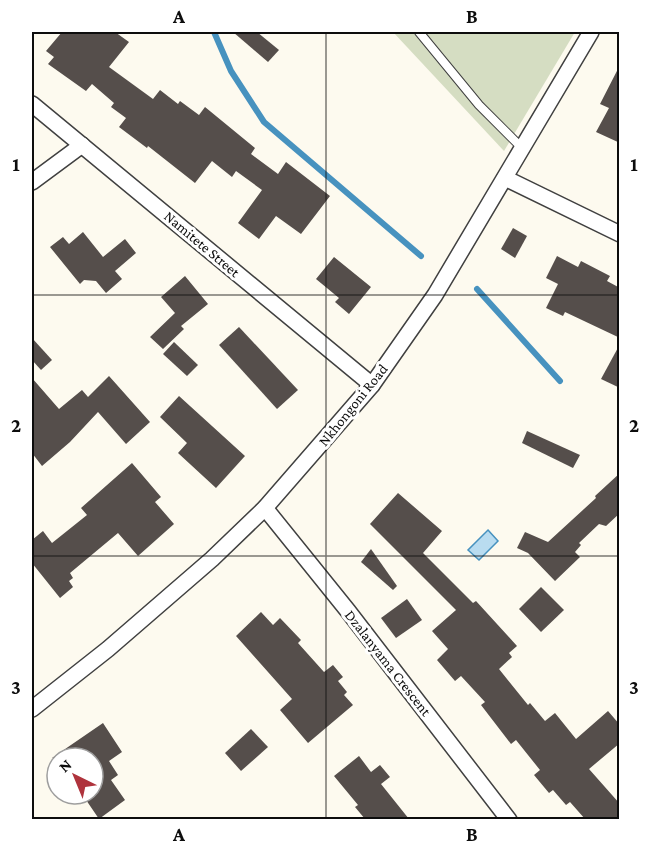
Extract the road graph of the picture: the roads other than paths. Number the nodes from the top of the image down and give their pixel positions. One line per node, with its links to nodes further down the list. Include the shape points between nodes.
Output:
1 (418, 32): 5 (lane, via 472,97)
2 (591, 32): 5 (street, Nkhongoni Road)
3 (32, 104): 4 (street, Namitete Street)
4 (82, 145): 7 (street); 9 (street, Namitete Street)
5 (521, 147): 6 (street, Nkhongoni Road)
6 (505, 178): 8 (street); 9 (street, Nkhongoni Road, via 435,295)
7 (32, 182)
8 (620, 234)
9 (372, 385): 10 (street, Nkhongoni Road)
10 (265, 508): 11 (street, Nkhongoni Road, via 116,642); 12 (street, Dzalanyama Crescent)
11 (32, 709)
12 (509, 819)

